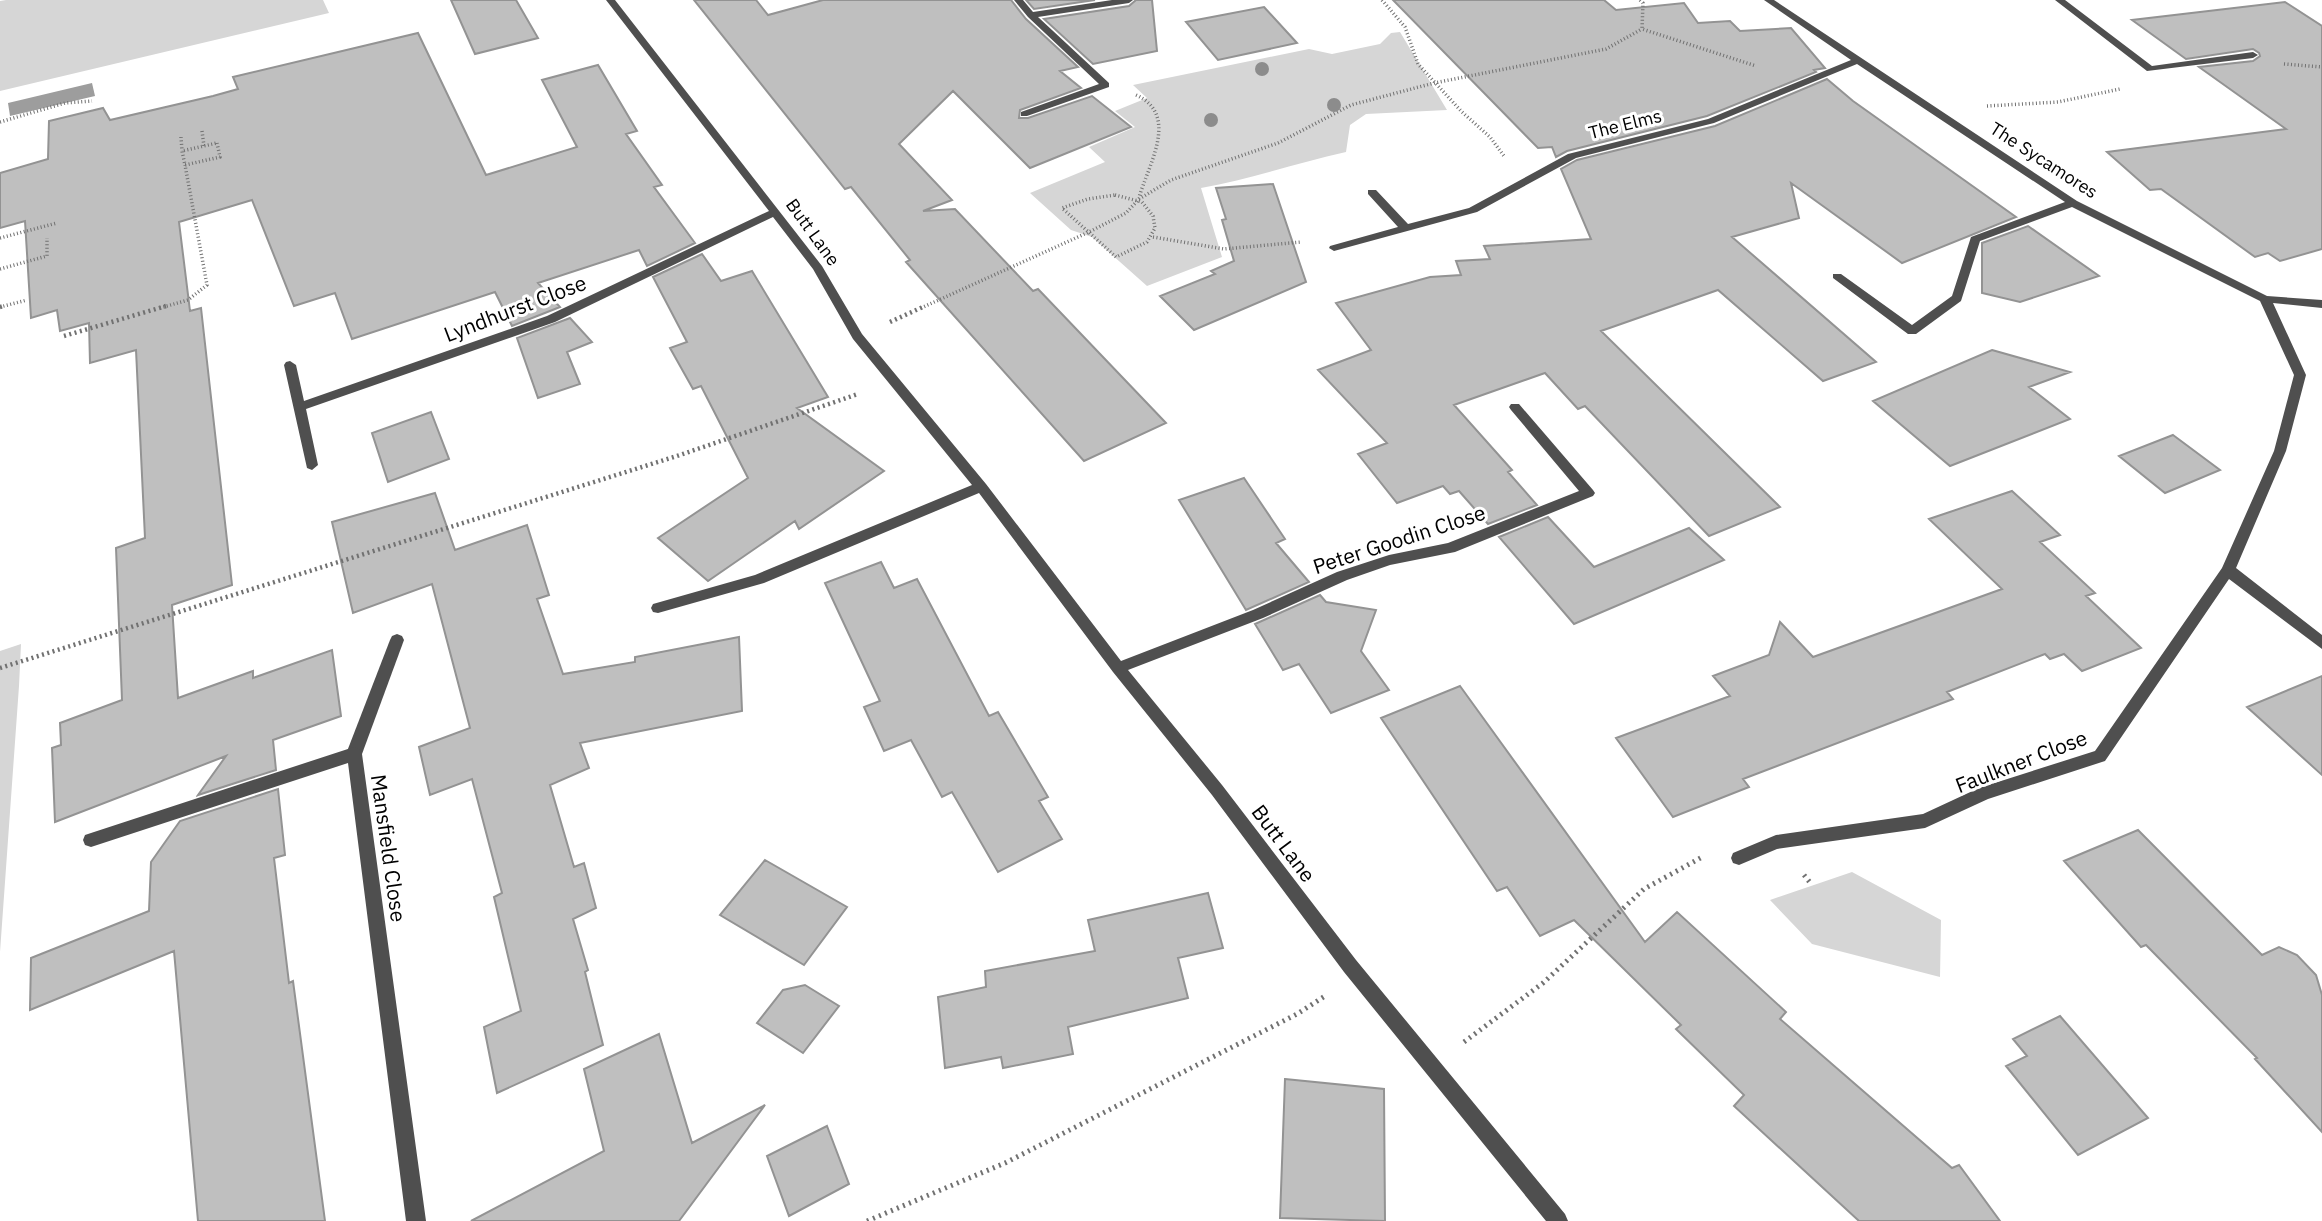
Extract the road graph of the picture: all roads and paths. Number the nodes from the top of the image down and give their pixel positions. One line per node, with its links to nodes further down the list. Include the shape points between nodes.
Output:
1 (611, 0): 25 (street, Butt Lane)
2 (1018, 0): 7 (street)
3 (1129, 0): 7 (street)
4 (1382, 0): 11 (path, via 1405,27 1418,64)
5 (1768, 0): 10 (street, The Sycamores)
6 (2059, 0): 9 (street, via 2150,69)
7 (1031, 15): 12 (street)
8 (1642, 29): 11 (path, via 1606,49)
9 (2253, 55)
10 (1856, 61): 21 (street, The Elms, via 1711,121 1572,156); 24 (street, The Sycamores)
11 (1434, 83): 21 (path, via 1490,137); 23 (path, via 1351,105 1278,143 1171,180)
12 (1106, 85): 14 (street); 23 (path, via 1141,96 1159,119 1159,144)
13 (92, 101): 15 (path, via 65,103)
14 (1024, 114)
15 (0, 122)
16 (202, 131): 18 (path)
17 (181, 137): 19 (path)
18 (204, 146): 19 (path); 20 (path, via 217,143 220,157)
19 (183, 151): 20 (path)
20 (185, 165): 39 (path, via 207,285 188,300)
21 (1524, 182): 27 (street, The Elms, via 1473,210)
22 (1372, 192): 27 (street)
23 (1139, 199): 28 (path, via 1126,213); 28 (path, via 1115,195 1062,208); 30 (path, via 1156,223)
24 (2073, 203): 34 (street, via 1975,239 1957,298 1912,331); 35 (street, The Sycamores)
25 (776, 212): 40 (street, Butt Lane, via 817,268); 43 (street, Lyndhurst Close, via 551,319)
26 (57, 223): 29 (path)
27 (1406, 229): 32 (street, The Elms)
28 (1089, 232): 30 (path, via 1116,257); 40 (path)
29 (0, 237)
30 (1153, 237): 32 (path, via 1224,249 1300,242)
31 (47, 238): 33 (path, via 47,256)
32 (1335, 248)
33 (0, 269)
34 (1837, 275)
35 (2265, 299): 37 (street, The Sycamores); 47 (street, Faulkner Close, via 2300,375 2280,452)
36 (27, 300): 38 (path)
37 (2322, 304)
38 (0, 307)
39 (64, 336)
40 (857, 336): 42 (street, Butt Lane)
41 (290, 365): 43 (street)
42 (895, 380): 46 (street, Butt Lane); 51 (path, via 677,456)
43 (299, 407): 45 (street)
44 (1515, 407): 52 (street, Peter Goodin Close, via 1588,493 1450,548 1389,560 1342,576 1258,614)
45 (312, 465)
46 (981, 487): 48 (street, via 759,579); 52 (street, Butt Lane)
47 (2228, 570): 50 (street); 56 (street, Faulkner Close, via 2100,756 1984,793 1924,821 1776,842)
48 (658, 608)
49 (397, 640): 53 (street)
50 (2322, 643)
51 (0, 667)
52 (1118, 667): 61 (street, Butt Lane, via 1350,966)
53 (354, 754): 54 (street, Mansfield Close); 59 (street, Mansfield Close)
54 (91, 840)
55 (1707, 854): 58 (path, via 1644,889 1543,983)
56 (1739, 858)
57 (1328, 993): 60 (path, via 1297,1014 1005,1163)
58 (1463, 1043)
59 (416, 1221)
60 (867, 1221)
61 (1558, 1221)

